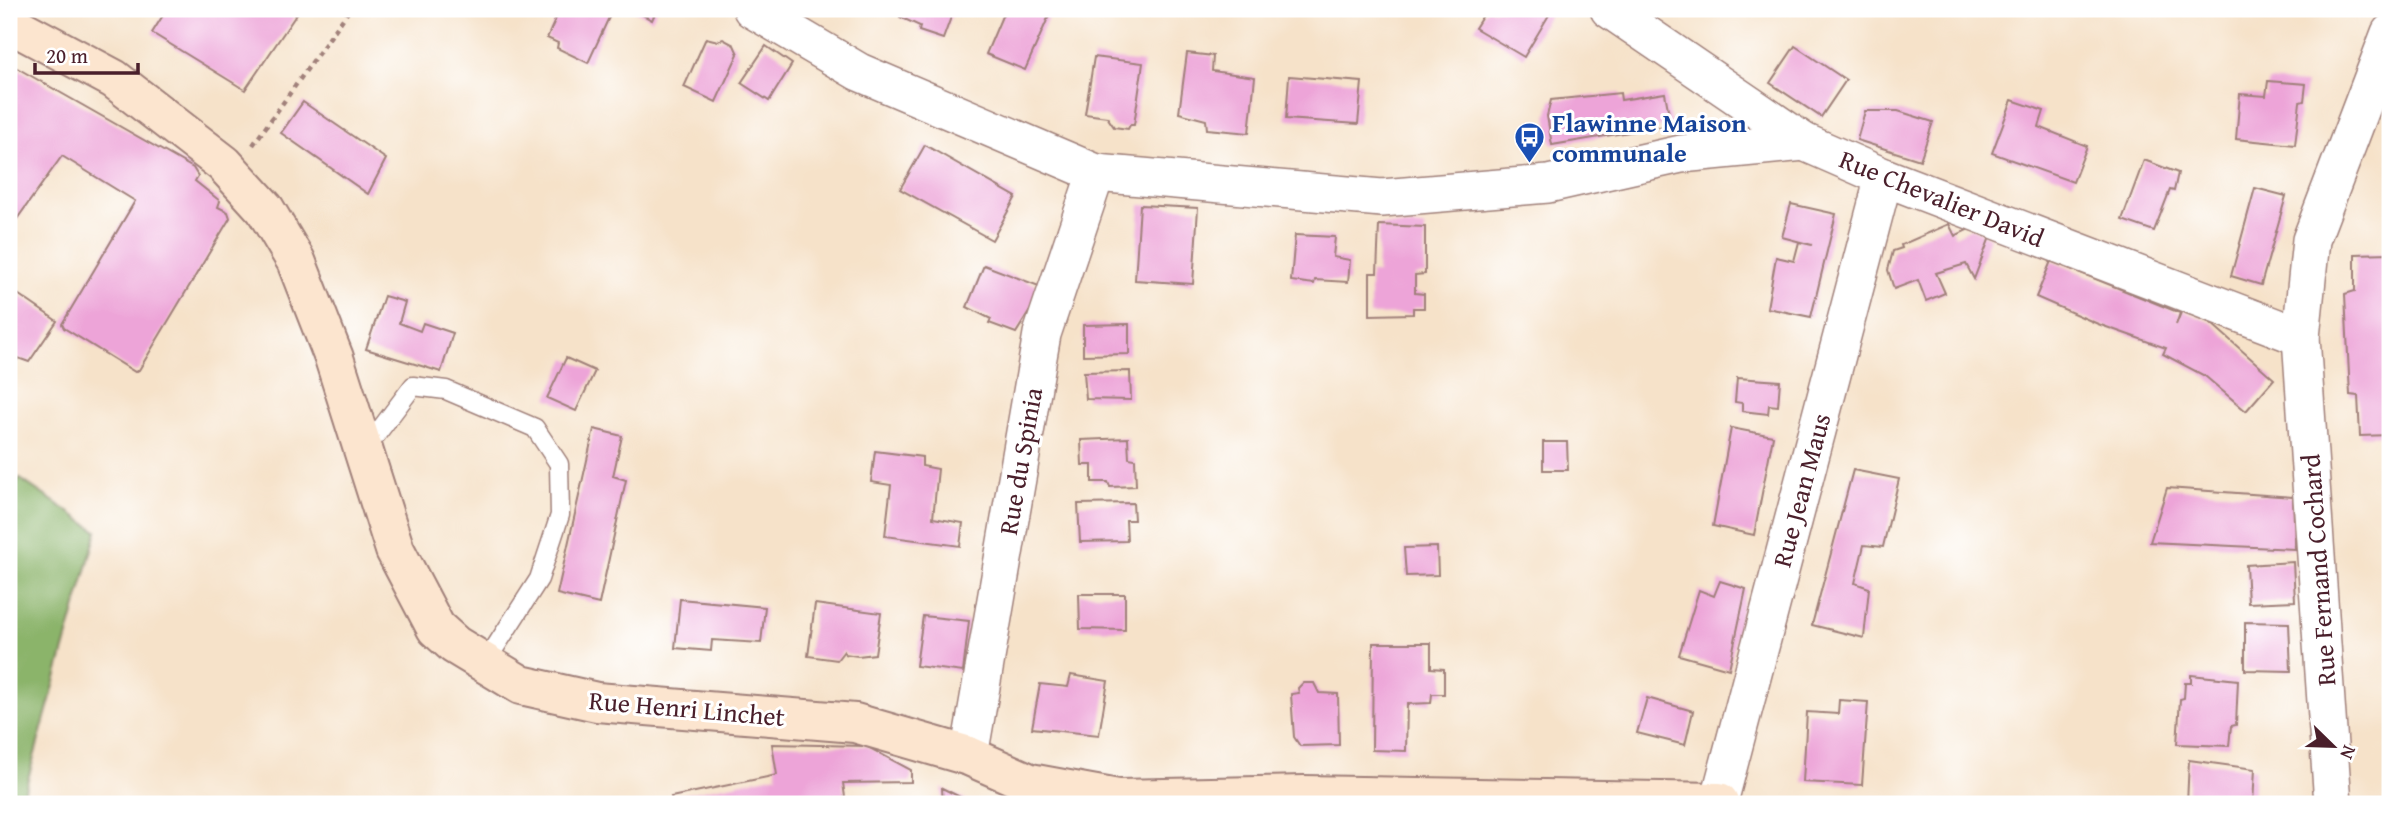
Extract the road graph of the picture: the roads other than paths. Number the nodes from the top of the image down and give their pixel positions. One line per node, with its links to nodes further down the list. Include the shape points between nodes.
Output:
1 (752, 9): 7 (street, via 859,72)
2 (1609, 9): 6 (street, Rue Chevalier David)
3 (9, 23): 10 (street, Rue Henri Linchet, via 114,79 224,164 265,209 296,261)
4 (2390, 33): 5 (street, Rue Fernand Cochard)
5 (2377, 102): 9 (street, Rue Fernand Cochard, via 2311,240)
6 (1804, 142): 7 (street, via 1681,154 1548,184 1382,198); 8 (street, Rue Chevalier David)
7 (1096, 173): 12 (street, Rue du Spinia, via 1042,334)
8 (1884, 177): 9 (street, Rue Chevalier David); 13 (street, Rue Jean Maus)
9 (2301, 337): 14 (street, Rue Fernand Cochard)
10 (364, 451): 11 (street, Rue Henri Linchet, via 395,550 436,628); 11 (lane, via 413,386 446,390 535,428 559,464 560,515 540,579)
11 (485, 663): 12 (street, Rue Henri Linchet, via 521,685 597,702 855,723)
12 (969, 756): 13 (street, Rue Henri Linchet, via 1030,783 1118,799 1304,795)
13 (1718, 803)
14 (2333, 804)

